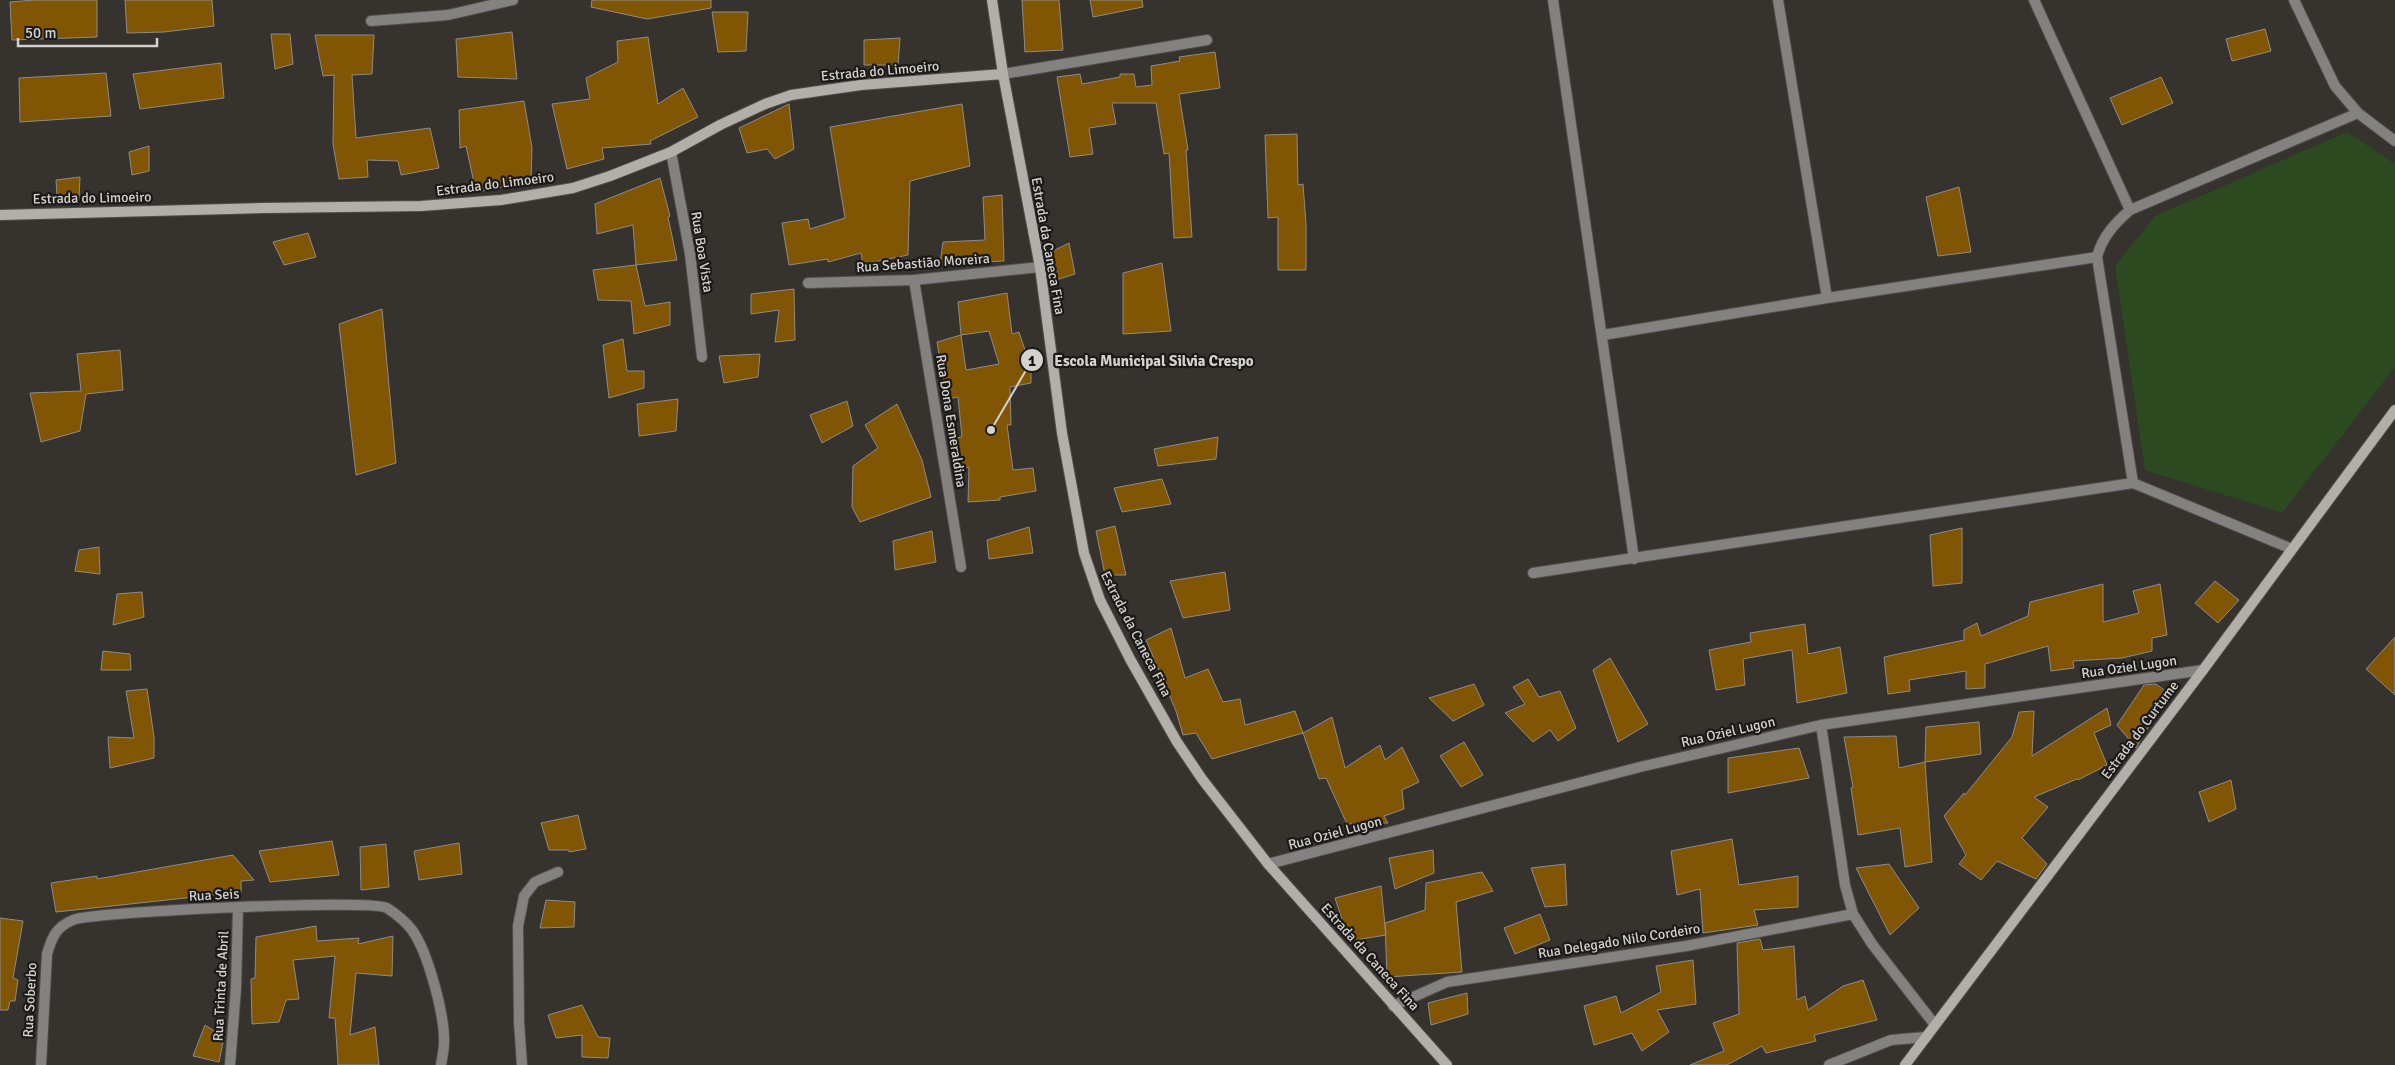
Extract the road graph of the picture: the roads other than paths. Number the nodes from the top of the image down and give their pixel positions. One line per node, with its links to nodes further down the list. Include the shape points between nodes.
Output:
1 (513, 0): 7 (street, via 448,15)
2 (992, 0): 9 (street, Estrada da Caneca Fina)
3 (1553, 0): 20 (street)
4 (1778, 0): 19 (street)
5 (2034, 0): 13 (street)
6 (2294, 0): 10 (street, via 2335,86)
7 (371, 20)
8 (1207, 40): 9 (street)
9 (1003, 74): 12 (street, Estrada do Limoeiro, via 860,85 792,95 720,125); 16 (street, Estrada da Caneca Fina)
10 (2358, 113): 11 (street); 13 (street)
11 (2395, 141)
12 (671, 152): 14 (street, Estrada do Limoeiro, via 573,188 501,200 421,206); 21 (street, Rua Boa Vista, via 690,254)
13 (2130, 210): 15 (street, via 2109,231)
14 (0, 214)
15 (2098, 257): 19 (street); 23 (street)
16 (1040, 267): 17 (street, Rua Sebastião Moreira); 30 (street, Estrada da Caneca Fina, via 1062,433 1090,575 1130,659 1177,742)
17 (914, 280): 18 (street, Rua Sebastião Moreira); 26 (street, Rua Dona Esmeraldina)
18 (808, 283)
19 (1827, 298): 20 (street)
20 (1603, 335): 25 (street)
21 (702, 357)
22 (2395, 410): 24 (street, Estrada do Curtume)
23 (2132, 483): 24 (street); 25 (street)
24 (2292, 549): 28 (street, Estrada do Curtume)
25 (1634, 559): 27 (street)
26 (961, 567)
27 (1533, 573)
28 (2203, 670): 29 (street, Rua Oziel Lugon); 36 (street, Estrada do Curtume)
29 (1821, 725): 30 (street, Rua Oziel Lugon, via 1666,760); 33 (street, via 1845,885)
30 (1268, 864): 35 (street, Estrada da Caneca Fina)
31 (558, 872): 41 (street, via 535,882 524,896 518,926)
32 (238, 908): 34 (street, Rua Seis, via 75,919 59,927); 39 (street, Rua Trinta de Abril); 40 (street, Rua Seis, via 304,904 386,906 412,930 430,968 440,1007 444,1042)
33 (1853, 914): 35 (street, Rua Delegado Nilo Cordeiro, via 1686,946 1447,982); 36 (street)
34 (52, 937): 38 (street, Rua Soberbo, via 46,954)
35 (1393, 1006): 42 (street, Estrada da Caneca Fina)
36 (1935, 1026): 37 (street, Estrada do Curtume)
37 (1926, 1037): 43 (street, via 1891,1040); 44 (street, Estrada do Curtume)
38 (41, 1065)
39 (230, 1065)
40 (441, 1065)
41 (522, 1065)
42 (1447, 1065)
43 (1830, 1065)
44 (1905, 1065)

